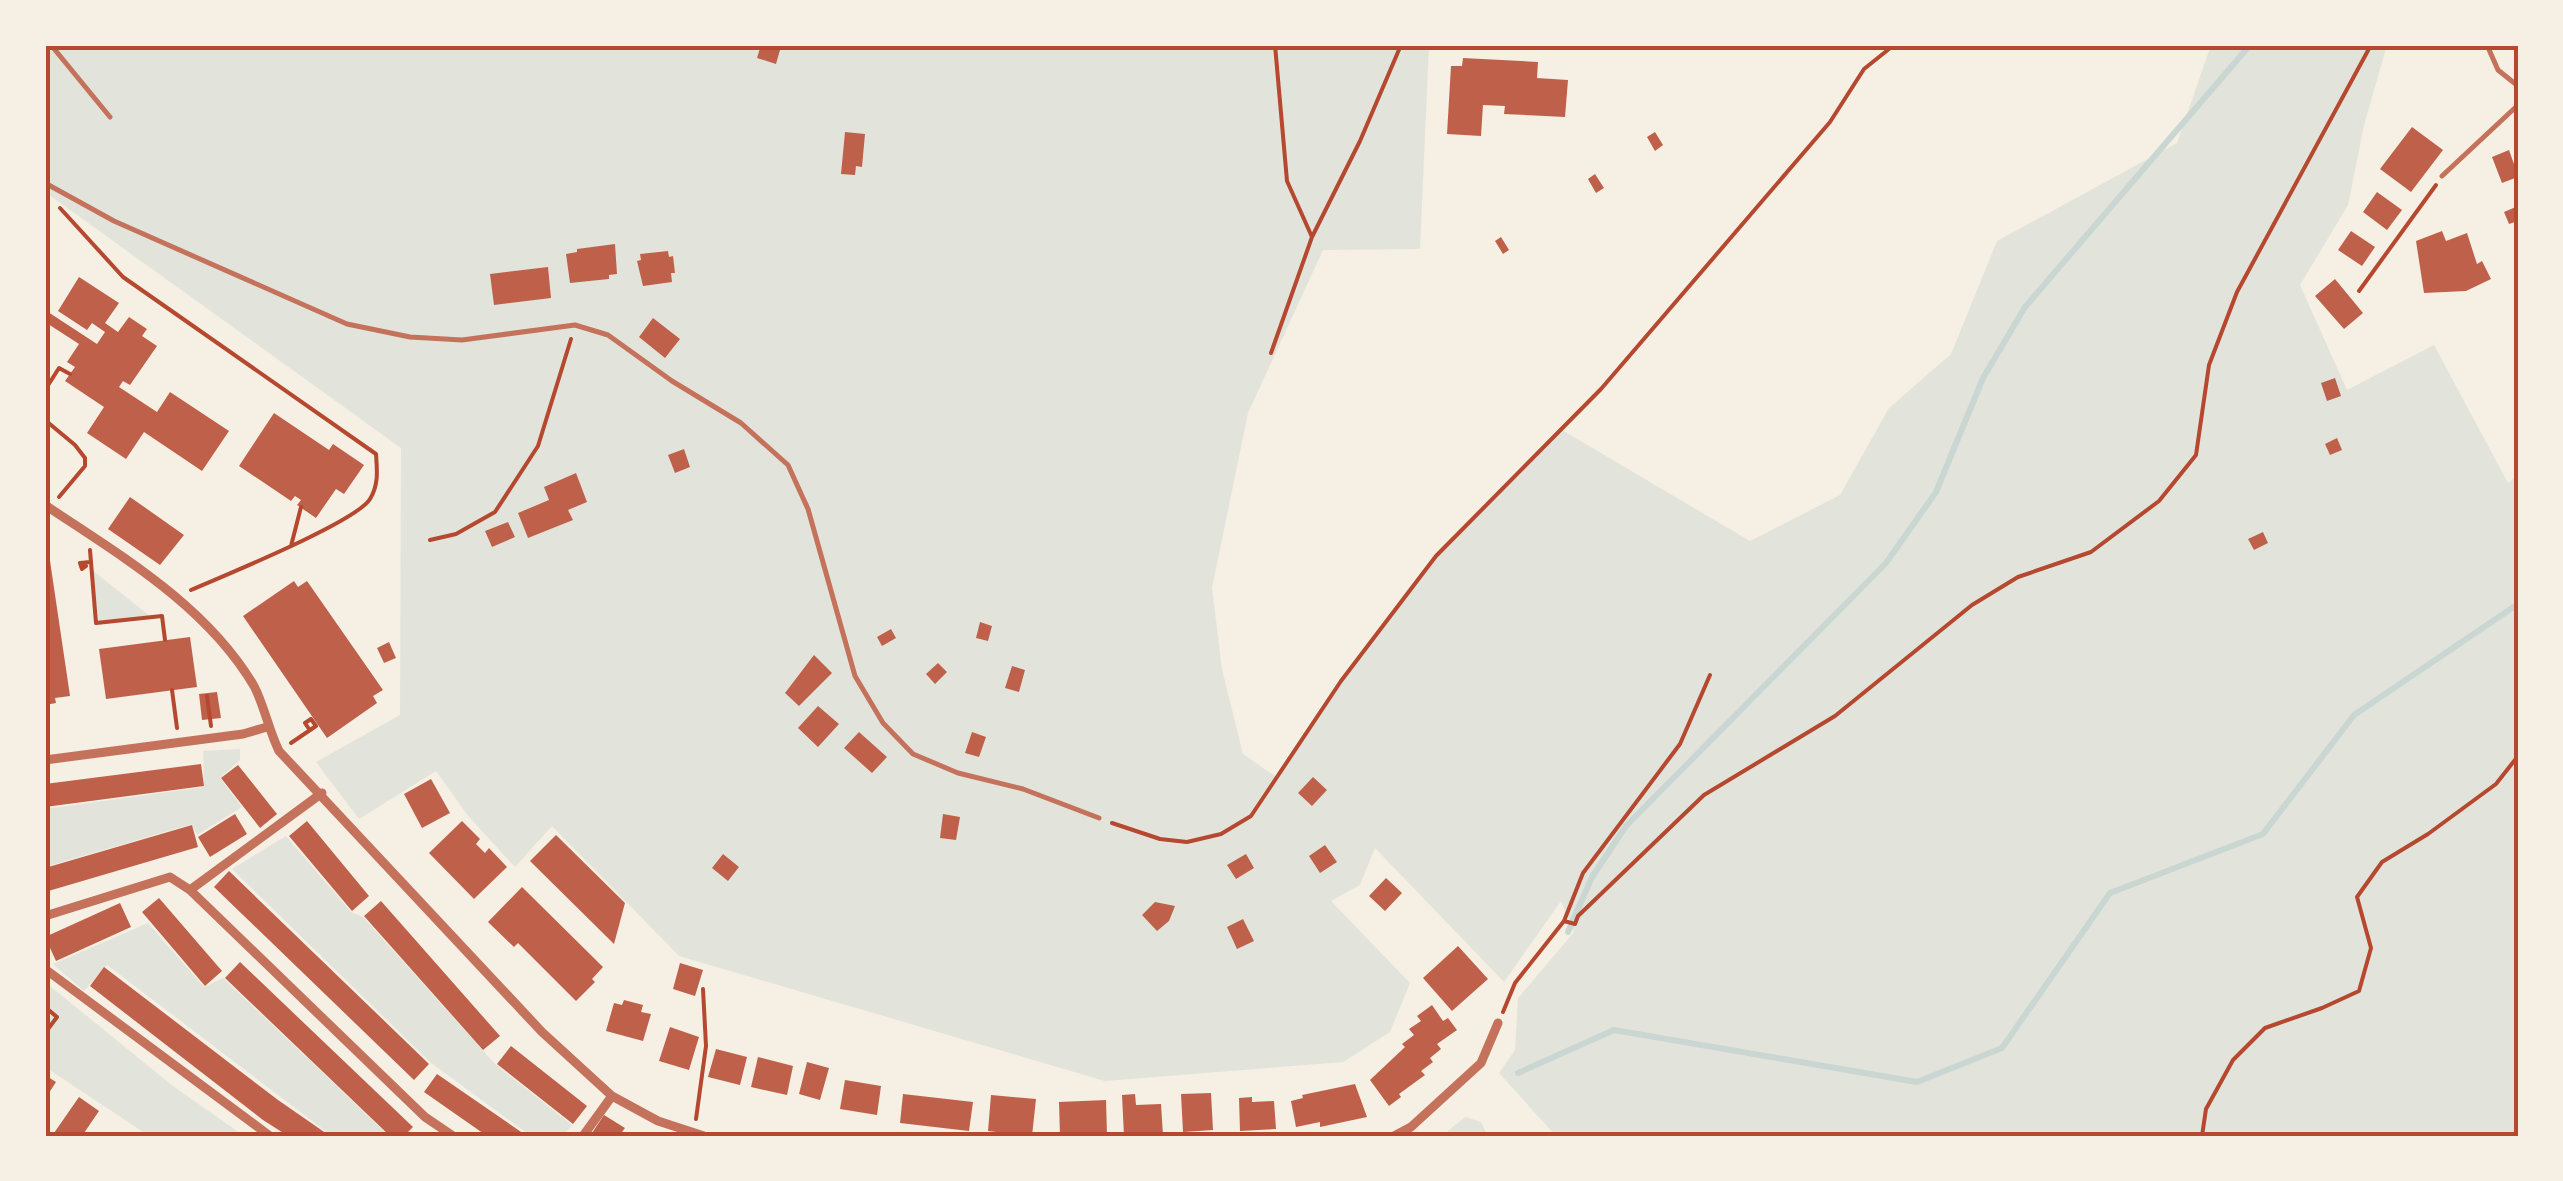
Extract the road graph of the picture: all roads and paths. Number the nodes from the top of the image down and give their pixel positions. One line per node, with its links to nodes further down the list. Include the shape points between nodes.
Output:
1 (51, 45): 9 (lane)
2 (1275, 45): 13 (path, via 1287,181)
3 (1402, 45): 13 (path)
4 (1894, 45): 39 (path, via 1864,68 1830,122 1601,390 1436,556 1251,816 1221,834 1174,842)
5 (2370, 45): 42 (path, via 2236,292 2209,365 2196,455 2158,501 2091,552 2018,577 1972,604 1835,716 1704,795 1575,924)
6 (2488, 45): 7 (lane, via 2498,70)
7 (2518, 86)
8 (2518, 105): 10 (lane)
9 (110, 118)
10 (2442, 176): 14 (path)
11 (45, 183): 15 (lane, via 114,221 348,324 462,340)
12 (52, 199): 25 (path, via 123,277 376,454 378,479 369,502)
13 (1312, 237): 16 (path)
14 (2360, 291)
15 (575, 325): 24 (path, via 538,446 495,512); 39 (lane, via 608,334 741,424 788,465 808,509 855,676 883,723 913,754)
16 (1271, 352)
17 (70, 374): 18 (path, via 59,368)
18 (45, 390)
19 (45, 420): 20 (path, via 85,458)
20 (64, 491)
21 (45, 506): 23 (street)
22 (301, 508): 25 (path)
23 (89, 535): 26 (street); 27 (path, via 86,563 96,623 162,616)
24 (430, 540)
25 (291, 546): 26 (path)
26 (178, 596): 33 (street, via 255,688)
27 (165, 640)
28 (1710, 676): 42 (path, via 1680,744 1583,873)
29 (172, 690): 31 (path)
30 (205, 699): 34 (path)
31 (176, 723)
32 (317, 724): 35 (path, via 309,729 305,723 311,719 316,726)
33 (267, 727): 34 (street); 35 (street)
34 (212, 738): 37 (street)
35 (279, 751): 38 (street)
36 (2518, 756): 54 (path, via 2496,784 2382,862 2357,897 2370,948 2359,991 2266,1028 2232,1060 2206,1109)
37 (45, 760)
38 (322, 794): 40 (street); 48 (street, via 542,1032)
39 (1100, 818)
40 (190, 890): 41 (street, via 170,877); 51 (street)
41 (45, 916)
42 (1566, 922): 46 (path, via 1515,983)
43 (45, 969): 50 (street)
44 (703, 989): 49 (path)
45 (45, 1007): 47 (path, via 57,1018)
46 (1498, 1023): 53 (street, via 1481,1062)
47 (45, 1033)
48 (612, 1096): 49 (street); 52 (street)
49 (699, 1135)
50 (270, 1136)
51 (452, 1136)
52 (583, 1136)
53 (1394, 1136)
54 (2202, 1136)

